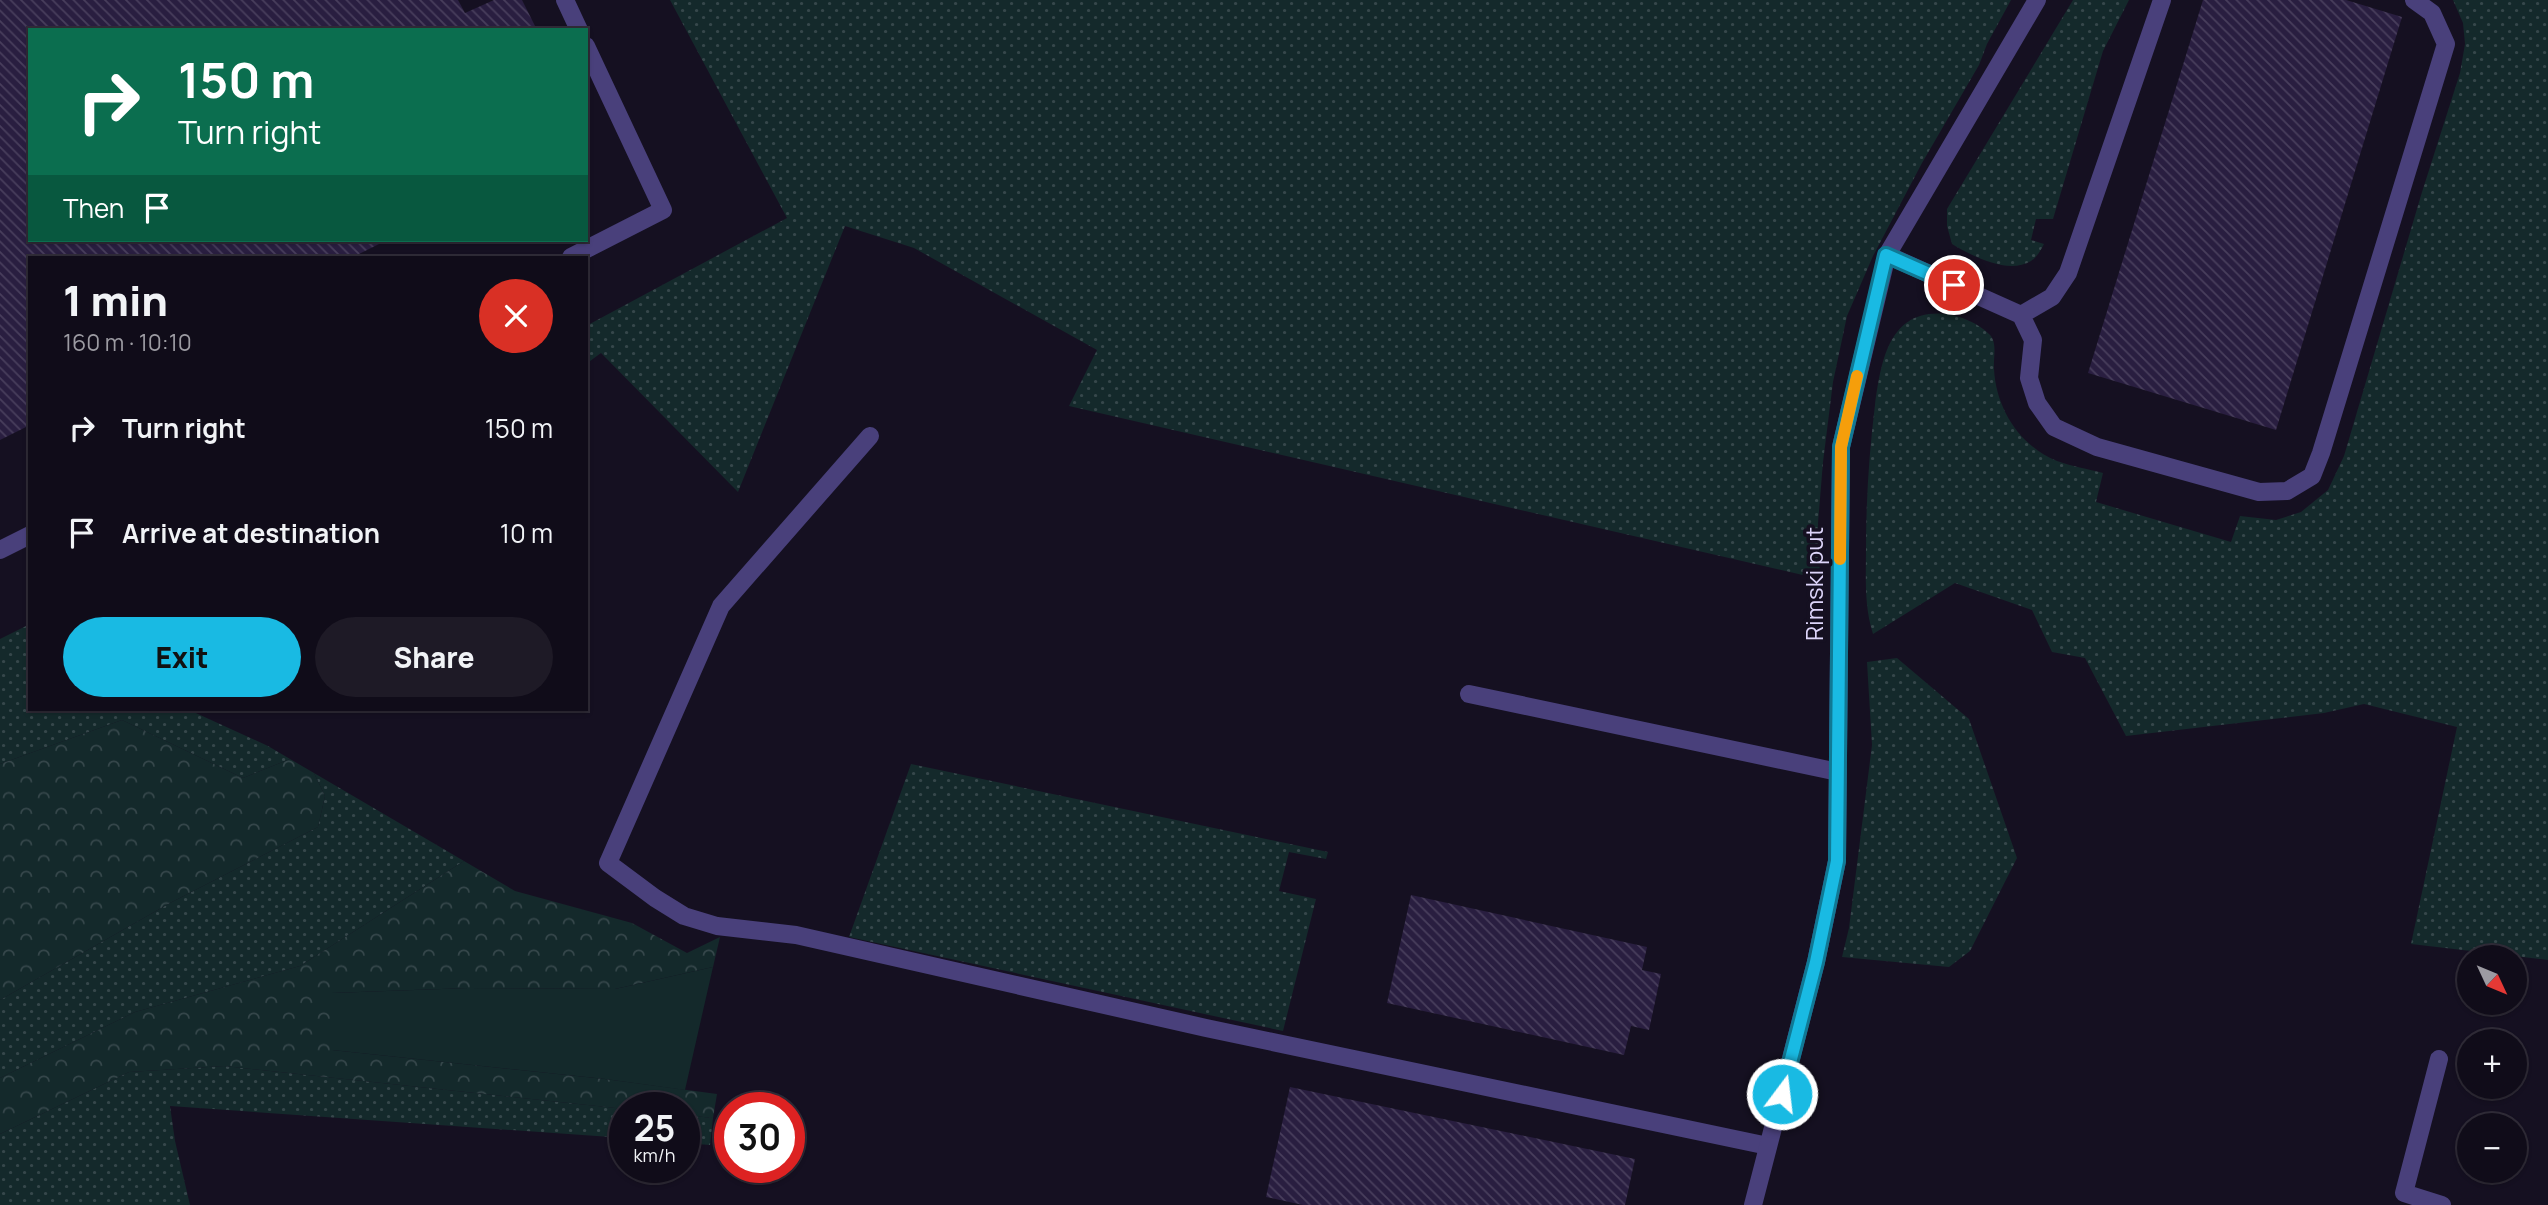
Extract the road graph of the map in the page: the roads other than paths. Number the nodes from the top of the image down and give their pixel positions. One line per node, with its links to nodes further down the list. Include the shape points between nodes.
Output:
1 (565, 0): 5 (street)
2 (2037, 0): 7 (street, Rimski put)
3 (2162, 0): 9 (street, via 2068,273 2052,297)
4 (2414, 0): 9 (street, via 2432,13 2446,44 2312,476 2287,491 2259,492 2097,447 2054,426 2037,403 2029,378 2033,341)
5 (578, 28)
6 (588, 50): 8 (street, via 663,210)
7 (1886, 255): 9 (street); 14 (street, Rimski put, via 1841,447)
8 (573, 256)
9 (2021, 315)
10 (870, 436): 16 (street, via 720,606 608,863 684,916 717,926 796,936)
11 (28, 536): 12 (street)
12 (0, 550)
13 (1469, 694): 14 (street)
14 (1838, 772): 16 (street, Rimski put, via 1837,861)
15 (2439, 1059): 18 (street, via 2404,1193)
16 (1768, 1146): 17 (street, Rimski put)
17 (1753, 1205)
18 (2442, 1205)

